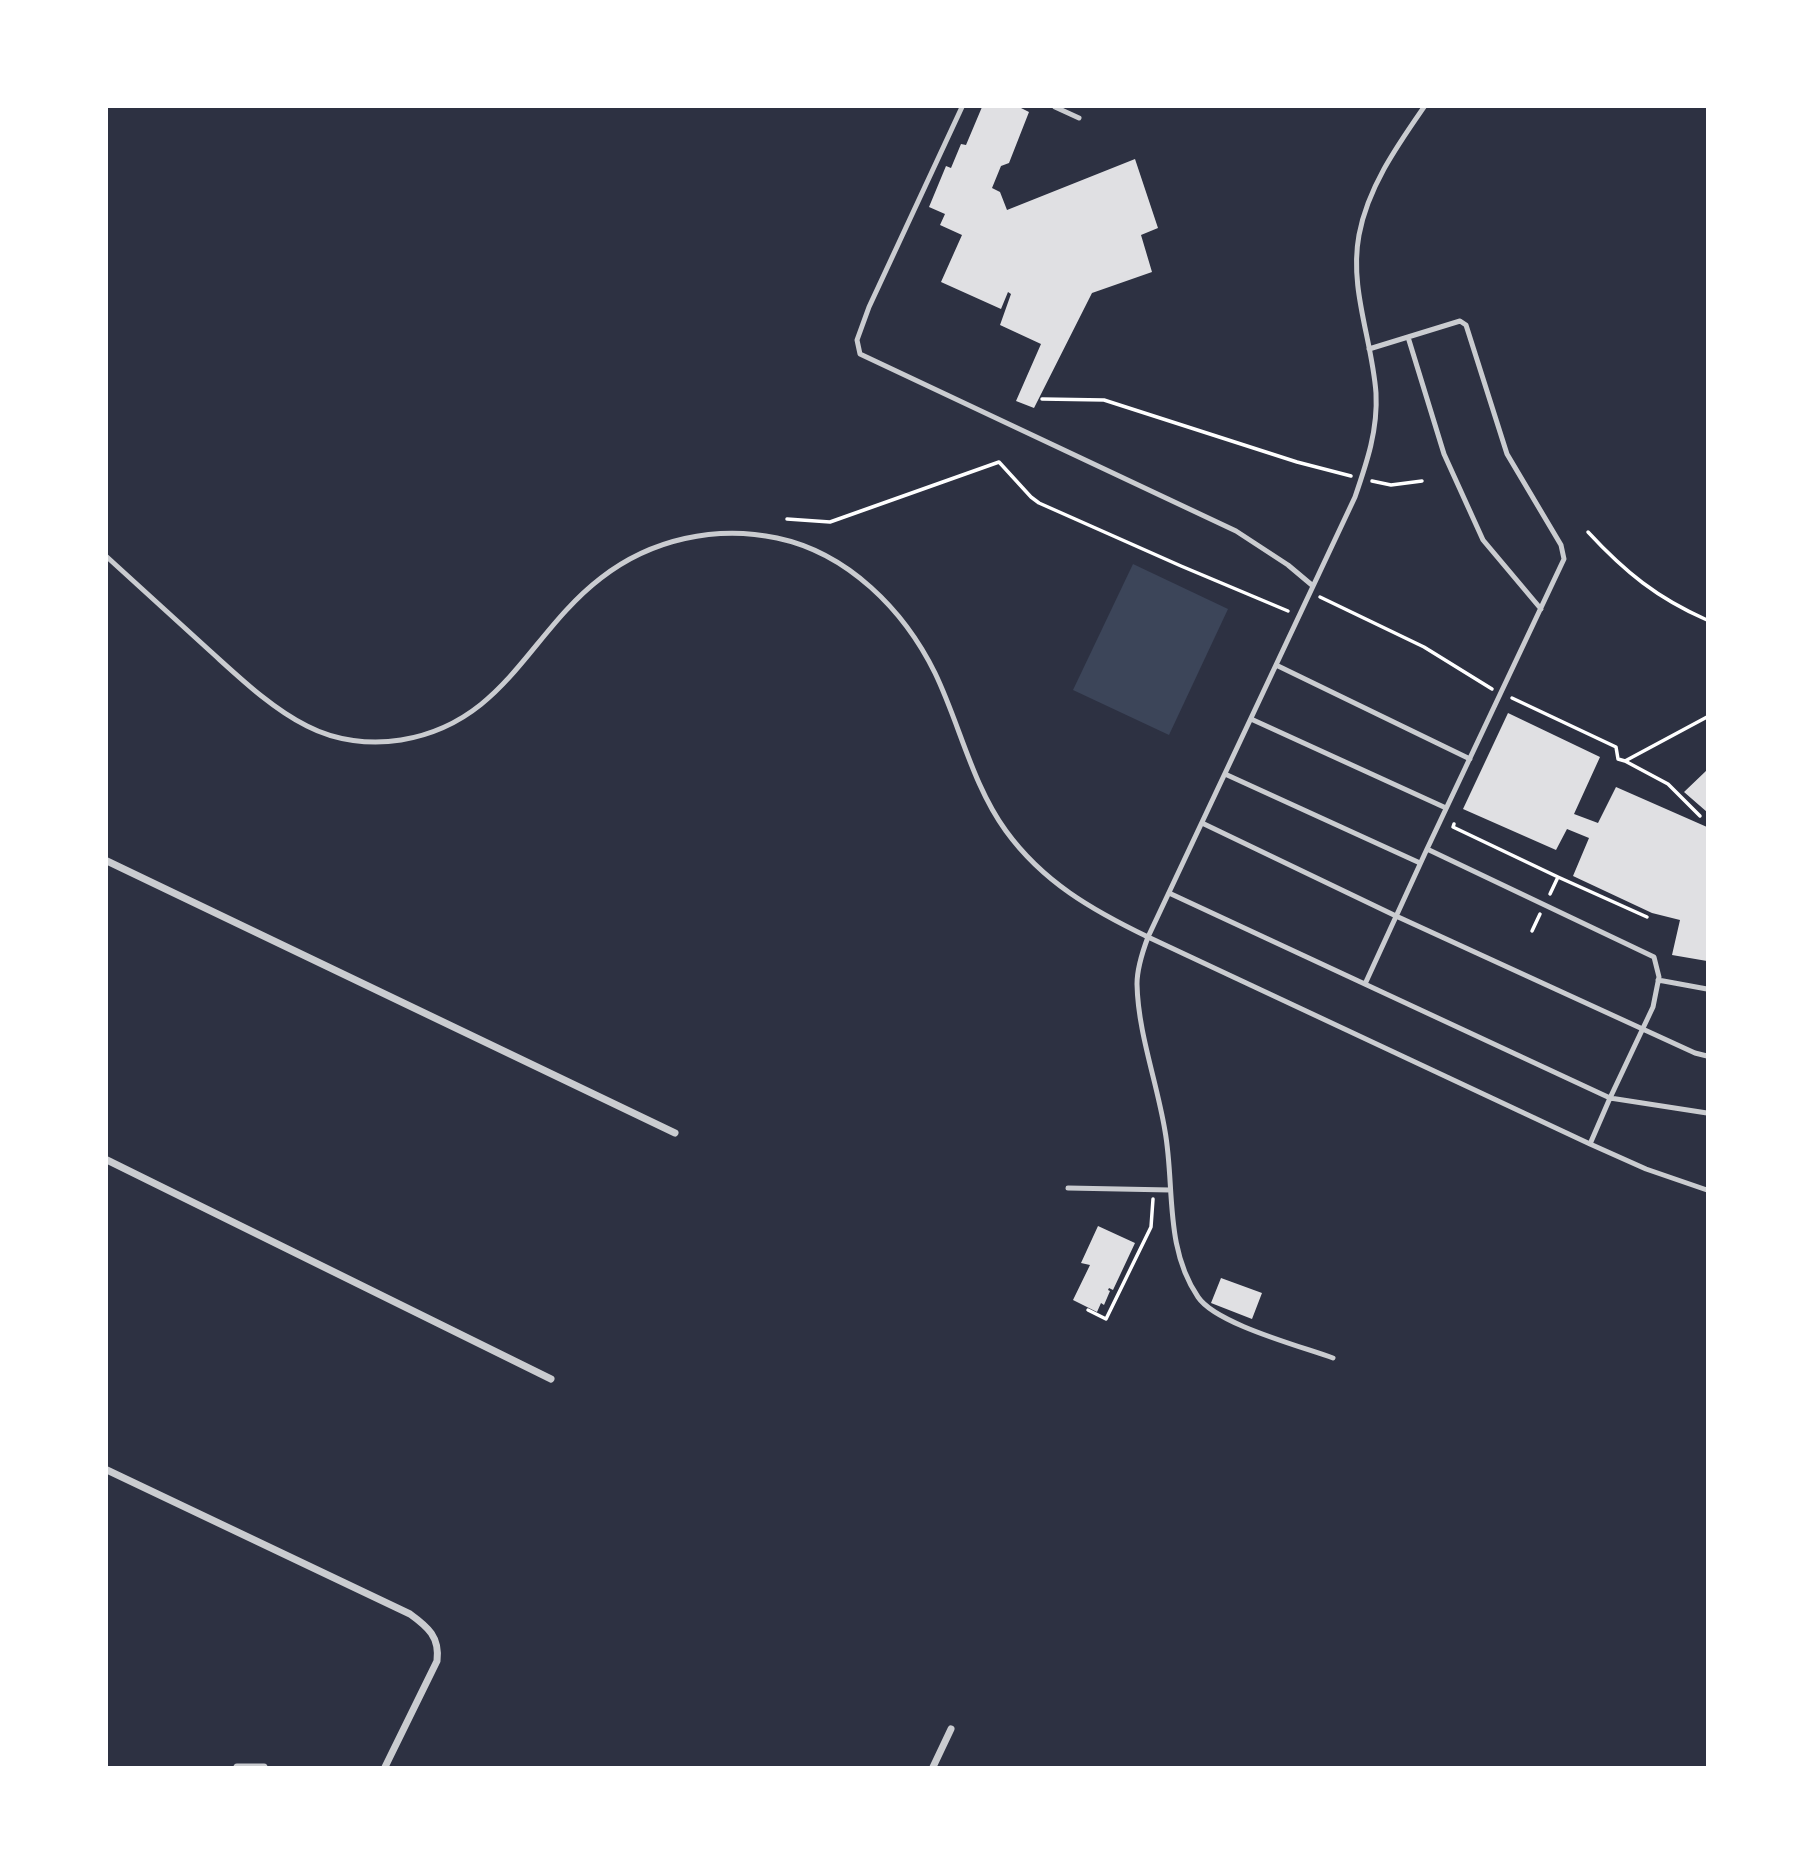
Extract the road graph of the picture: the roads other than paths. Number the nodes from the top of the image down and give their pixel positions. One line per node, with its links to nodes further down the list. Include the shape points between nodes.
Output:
1 (962, 107): 8 (lane, via 869,307 857,340 860,354 1236,531)
2 (1055, 107): 4 (lane)
3 (1424, 107): 6 (lane, via 1381,175 1359,235 1359,300)
4 (1079, 118)
5 (1408, 337): 6 (lane); 9 (lane, via 1444,453 1483,540); 9 (lane, via 1460,321 1466,325 1507,454 1563,552)
6 (1369, 349): 8 (lane, via 1376,391 1371,449)
7 (107, 556): 21 (lane, via 270,702 306,726 330,736 386,742 415,737 469,715 518,669 599,579 654,547 713,534 750,534 815,551 870,586 917,640 936,674 985,797 1023,852 1057,885 1093,910)
8 (1313, 586): 10 (lane)
9 (1541, 608): 12 (lane)
10 (1276, 665): 11 (lane); 12 (lane)
11 (1251, 719): 13 (lane); 14 (lane)
12 (1470, 759): 14 (lane)
13 (1225, 774): 15 (lane); 18 (lane)
14 (1446, 808): 16 (lane)
15 (1202, 823): 19 (lane); 20 (lane)
16 (1427, 849): 18 (lane); 22 (lane, via 1654,957)
17 (107, 861): 29 (street)
18 (1420, 863): 20 (lane)
19 (1169, 893): 21 (lane); 23 (lane)
20 (1396, 916): 23 (lane); 25 (lane)
21 (1148, 937): 30 (lane); 33 (lane, via 1137,981 1139,1009 1166,1133)
22 (1658, 980): 24 (lane); 25 (lane)
23 (1365, 984): 27 (lane)
24 (1707, 989)
25 (1643, 1029): 26 (lane); 27 (lane)
26 (1707, 1056)
27 (1610, 1098): 28 (lane); 30 (lane)
28 (1707, 1113)
29 (675, 1133)
30 (1590, 1144): 34 (lane)
31 (107, 1160): 36 (street)
32 (1068, 1188): 33 (lane)
33 (1170, 1190): 35 (lane, via 1172,1227 1199,1298 1226,1319)
34 (1707, 1190)
35 (1333, 1358)
36 (551, 1380)
37 (107, 1470): 41 (street, via 427,1626 438,1648 437,1661)
38 (951, 1729): 42 (street)
39 (237, 1767): 40 (street)
40 (264, 1767)
41 (385, 1767)
42 (933, 1767)

